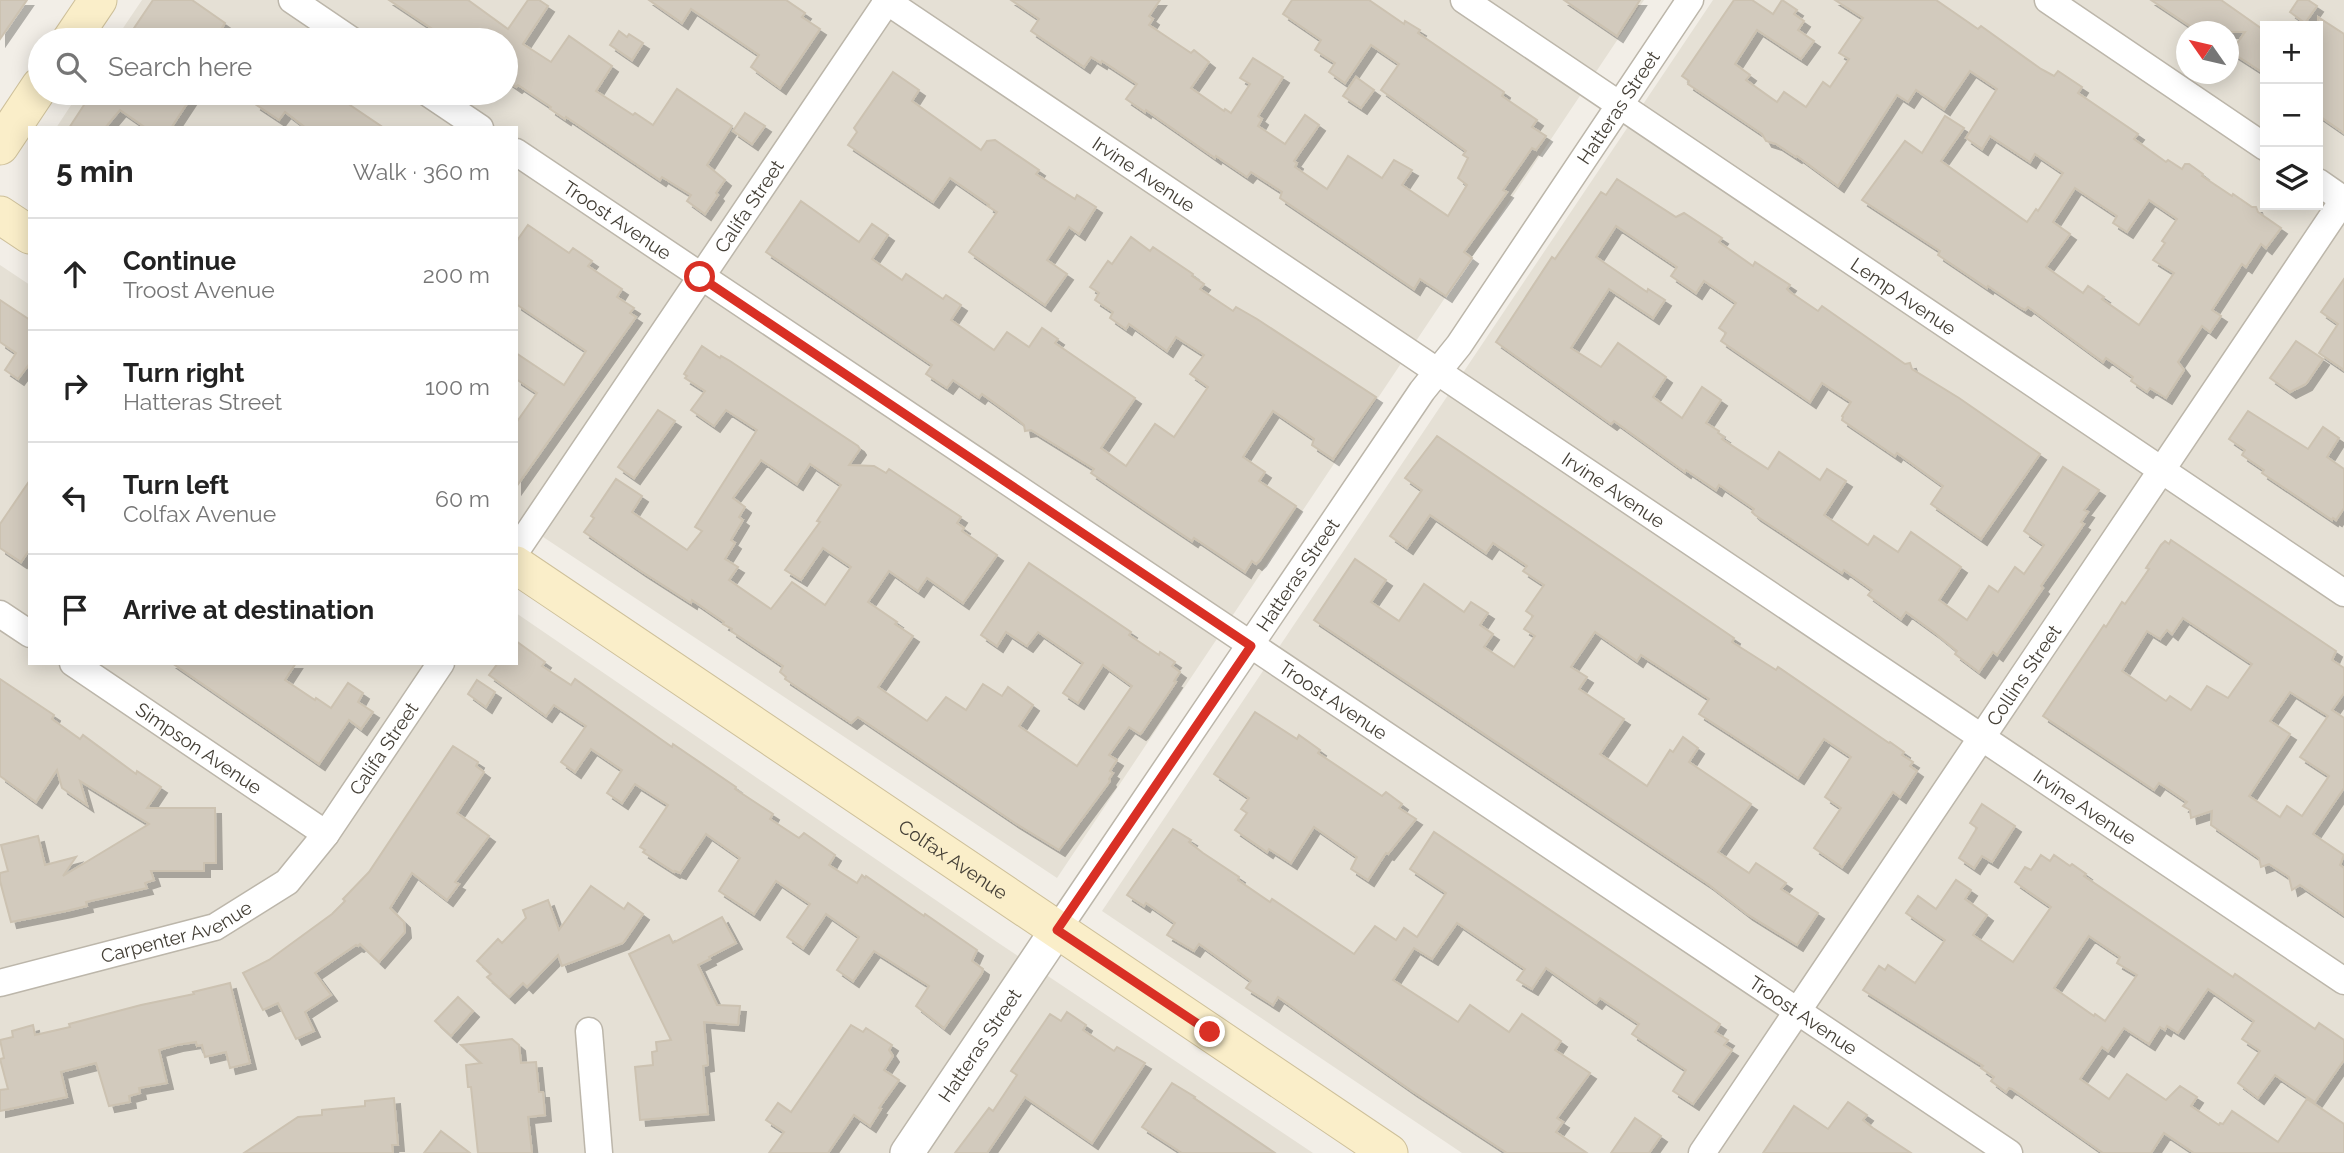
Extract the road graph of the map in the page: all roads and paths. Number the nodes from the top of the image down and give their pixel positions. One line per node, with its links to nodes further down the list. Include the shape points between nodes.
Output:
1 (98, 0): 7 (main road)
2 (292, 0): 8 (street)
3 (1464, 0): 10 (street, Lemp Avenue)
4 (1690, 0): 10 (street, Hatteras Street)
5 (2048, 0): 13 (street)
6 (887, 1): 20 (street, Califa Street); 21 (street, Irvine Avenue)
7 (79, 28)
8 (333, 28)
9 (28, 104): 14 (main road)
10 (1619, 104): 21 (street, Hatteras Street, via 1459,345); 22 (street, Lemp Avenue)
11 (446, 105): 12 (street)
12 (477, 126)
13 (2260, 144)
14 (0, 146)
15 (518, 153): 20 (street, Troost Avenue)
16 (2323, 185): 17 (street)
17 (2344, 199): 22 (street, Collins Street)
18 (0, 215): 19 (main road)
19 (28, 234)
20 (700, 277): 23 (street, Califa Street); 28 (street, Troost Avenue)
21 (1437, 371): 28 (street, Hatteras Street); 31 (street, Irvine Avenue)
22 (2162, 469): 25 (street, Lemp Avenue); 31 (street, Collins Street)
23 (518, 548)
24 (518, 566): 33 (main road, Colfax Avenue)
25 (2344, 593)
26 (0, 614): 27 (street)
27 (28, 633)
28 (1251, 646): 33 (street, Hatteras Street); 36 (street, Troost Avenue)
29 (76, 665): 32 (street, Simpson Avenue)
30 (440, 665): 32 (street, Califa Street)
31 (1982, 736): 34 (street, Irvine Avenue); 36 (street, Collins Street)
32 (326, 834): 35 (street, Carpenter Avenue, via 287,882 215,927)
33 (1057, 930): 39 (street, Hatteras Street); 40 (main road, Colfax Avenue)
34 (2344, 981)
35 (0, 983)
36 (1798, 1011): 41 (street, Collins Street); 42 (street, Troost Avenue)
37 (589, 1031): 38 (street)
38 (598, 1153)
39 (906, 1153)
40 (1389, 1153)
41 (1702, 1153)
42 (2009, 1153)

